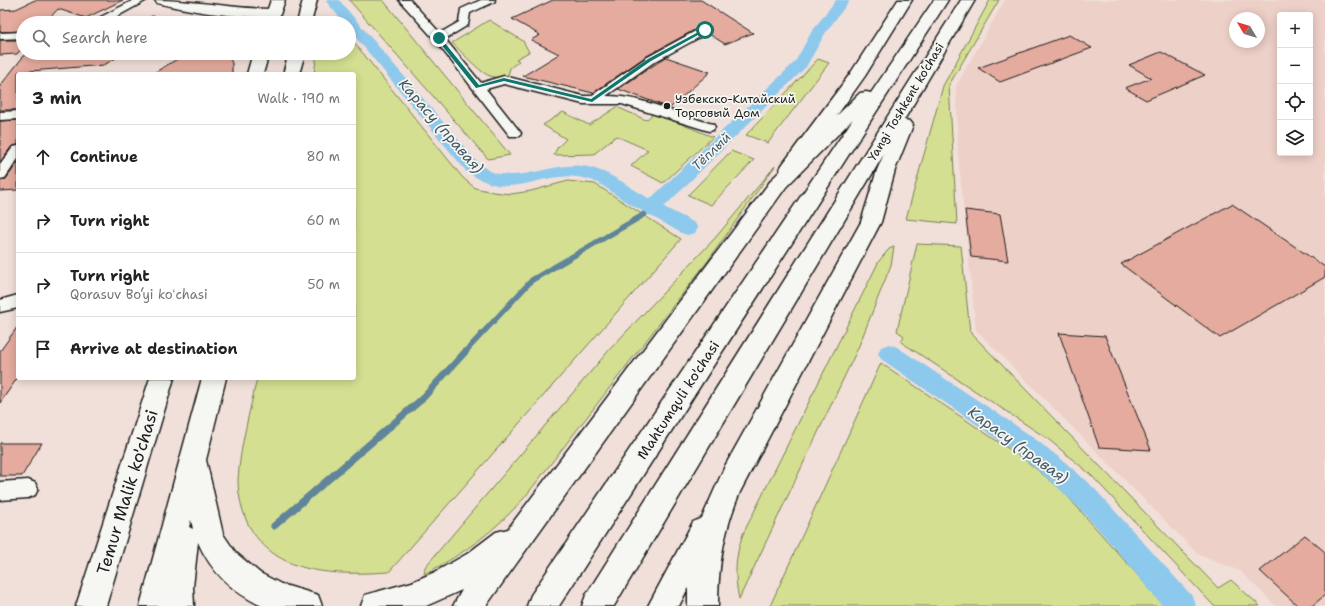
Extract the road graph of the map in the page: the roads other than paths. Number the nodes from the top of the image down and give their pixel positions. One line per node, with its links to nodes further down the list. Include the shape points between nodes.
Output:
1 (142, 0): 10 (street)
2 (162, 0): 9 (main road, via 237,13)
3 (310, 0): 11 (main road)
4 (404, 0): 15 (street)
5 (490, 0): 15 (street, via 465,11 464,23)
6 (905, 0): 30 (main road, via 856,76)
7 (941, 0): 18 (main road, Yangi Toshkent ko‘chasi)
8 (968, 0): 21 (main road, Yangi Toshkent ko‘chasi)
9 (274, 12)
10 (111, 16)
11 (306, 16)
12 (705, 30): 23 (street, via 650,60)
13 (16, 35): 14 (street)
14 (0, 36)
15 (439, 38): 22 (street)
16 (259, 60): 19 (main road)
17 (295, 60): 20 (main road)
18 (898, 65): 30 (main road); 31 (main road, Yangi Toshkent ko‘chasi)
19 (256, 72)
20 (292, 72)
21 (924, 72): 35 (main road, via 886,170 871,222); 46 (main road, Yangi Toshkent ko‘chasi)
22 (478, 87): 23 (street, via 504,80); 27 (street)
23 (592, 101): 26 (street, via 622,100)
24 (16, 115): 25 (street)
25 (0, 116)
26 (709, 127)
27 (515, 133)
28 (16, 153): 29 (street)
29 (0, 175)
30 (779, 183): 38 (main road)
31 (814, 194): 45 (main road, Mahtumquli ko'chasi)
32 (161, 380): 39 (main road, Temur Malik ko'chasi)
33 (214, 380): 34 (main road)
34 (194, 458): 40 (main road); 41 (main road, via 178,587); 42 (main road, via 210,538 221,558 249,583 266,593)
35 (734, 475): 47 (main road); 48 (main road, via 709,537 704,560)
36 (28, 490): 37 (street)
37 (0, 491)
38 (536, 514): 43 (main road, via 502,546 463,574 417,596); 44 (main road)
39 (91, 606)
40 (155, 606)
41 (178, 606)
42 (307, 606)
43 (376, 606)
44 (468, 606)
45 (542, 606)
46 (597, 606)
47 (663, 606)
48 (703, 606)

